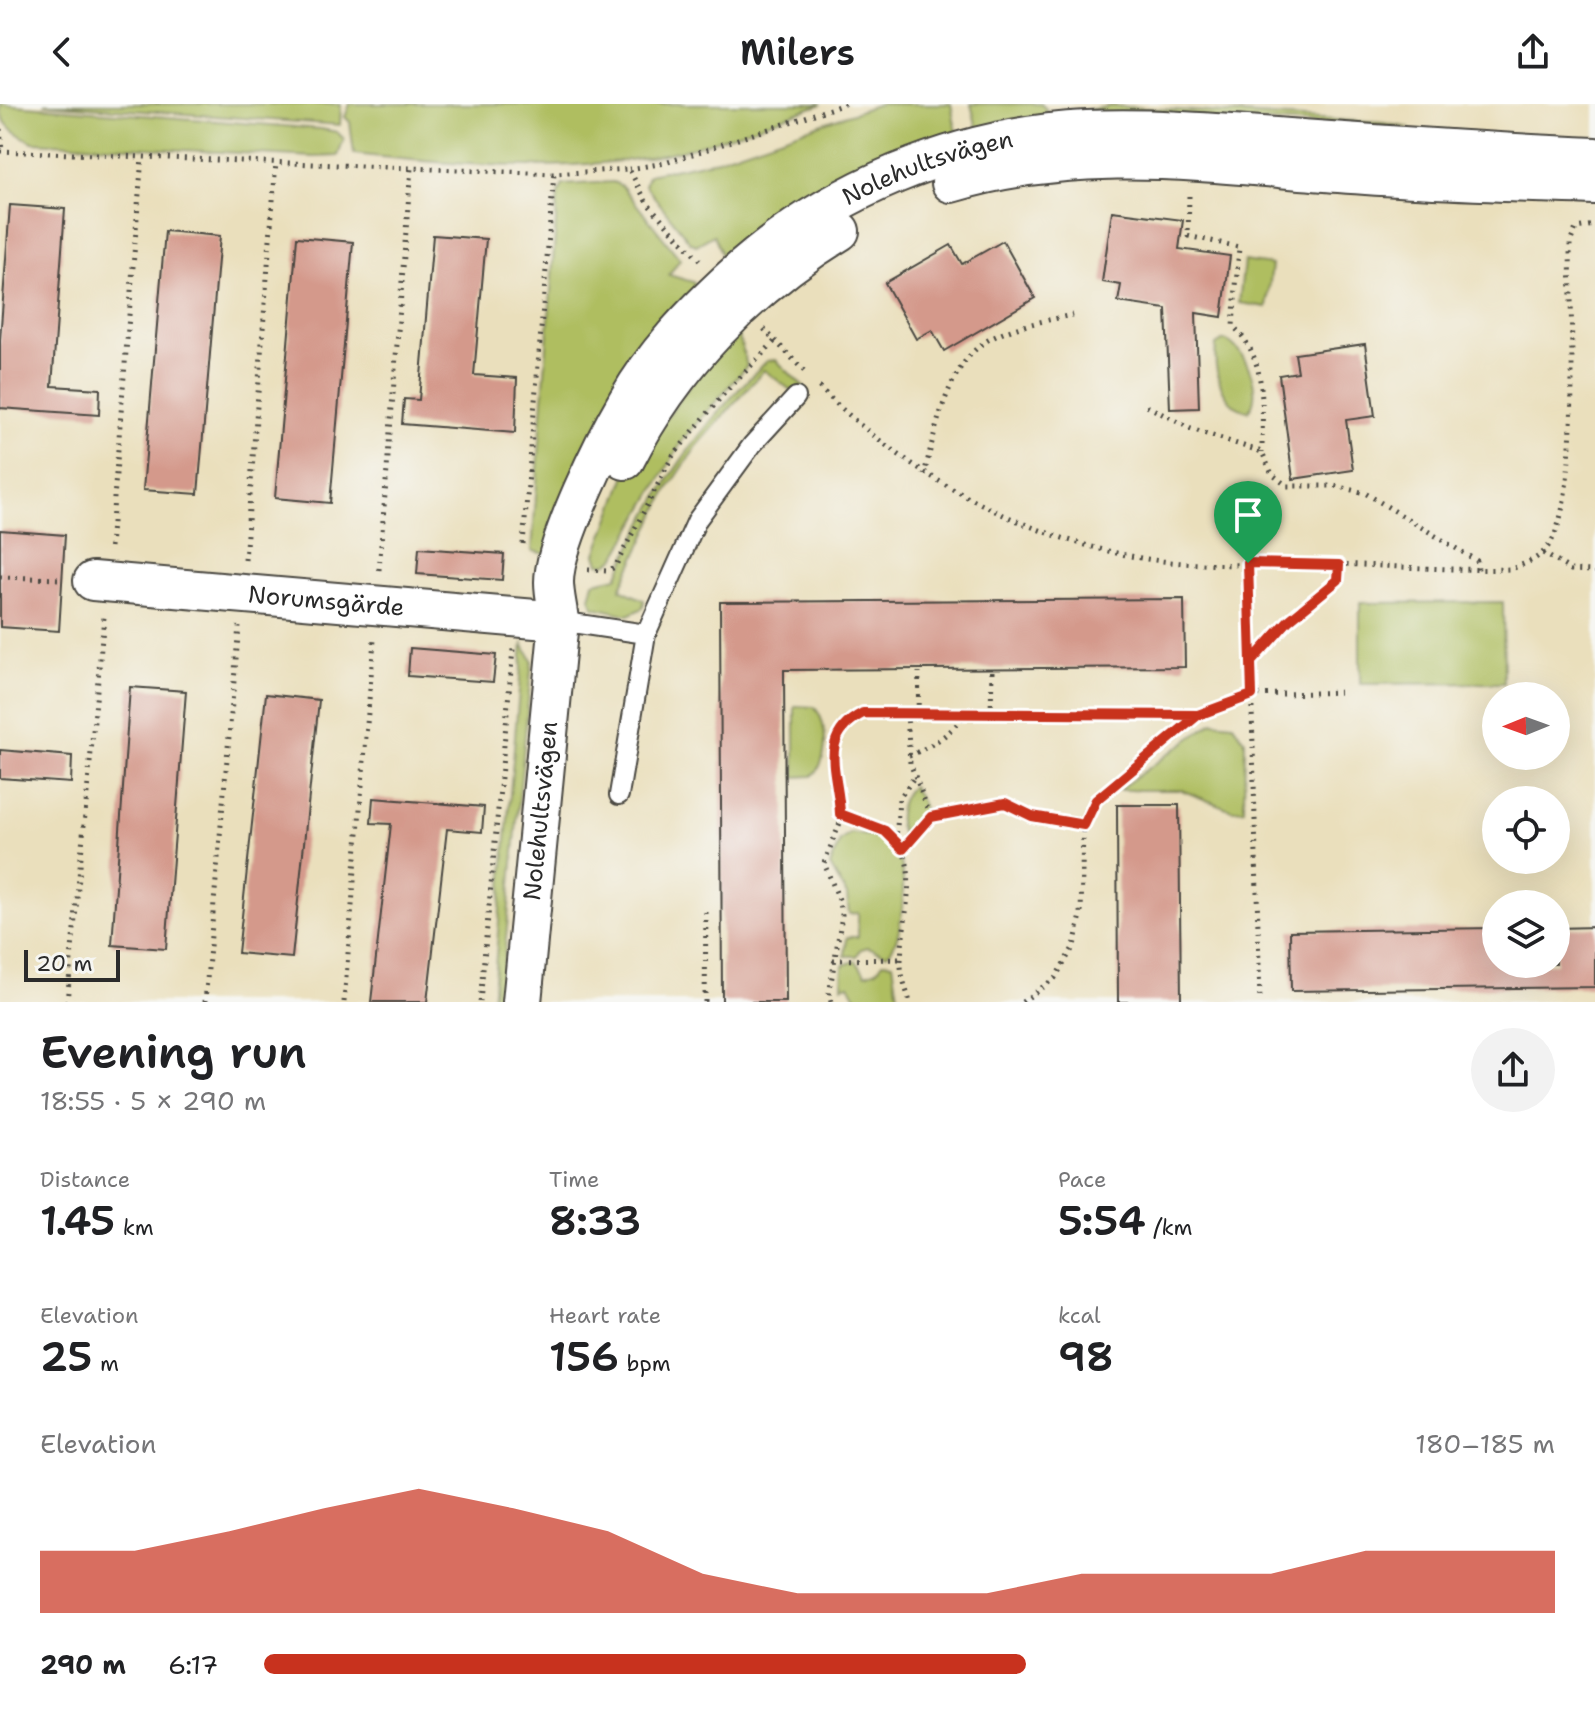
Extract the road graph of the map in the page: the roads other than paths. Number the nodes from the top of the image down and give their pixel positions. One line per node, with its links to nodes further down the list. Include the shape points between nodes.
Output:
1 (1595, 157): 5 (street, Nolehultsvägen, via 1089,130 1009,141 901,172 843,198 759,253 662,350 608,434 570,526 554,580)
2 (1595, 185): 5 (street, Nolehultsvägen, via 1411,179 1097,157 990,172 914,193 811,249 739,308 686,364 638,435 609,491 579,586)
3 (796, 397): 6 (lane, via 752,445 697,520)
4 (93, 581): 5 (street, Norumsgärde)
5 (559, 621): 6 (lane); 8 (street, Nolehultsvägen)
6 (646, 634): 7 (lane)
7 (619, 795)
8 (522, 1002)

